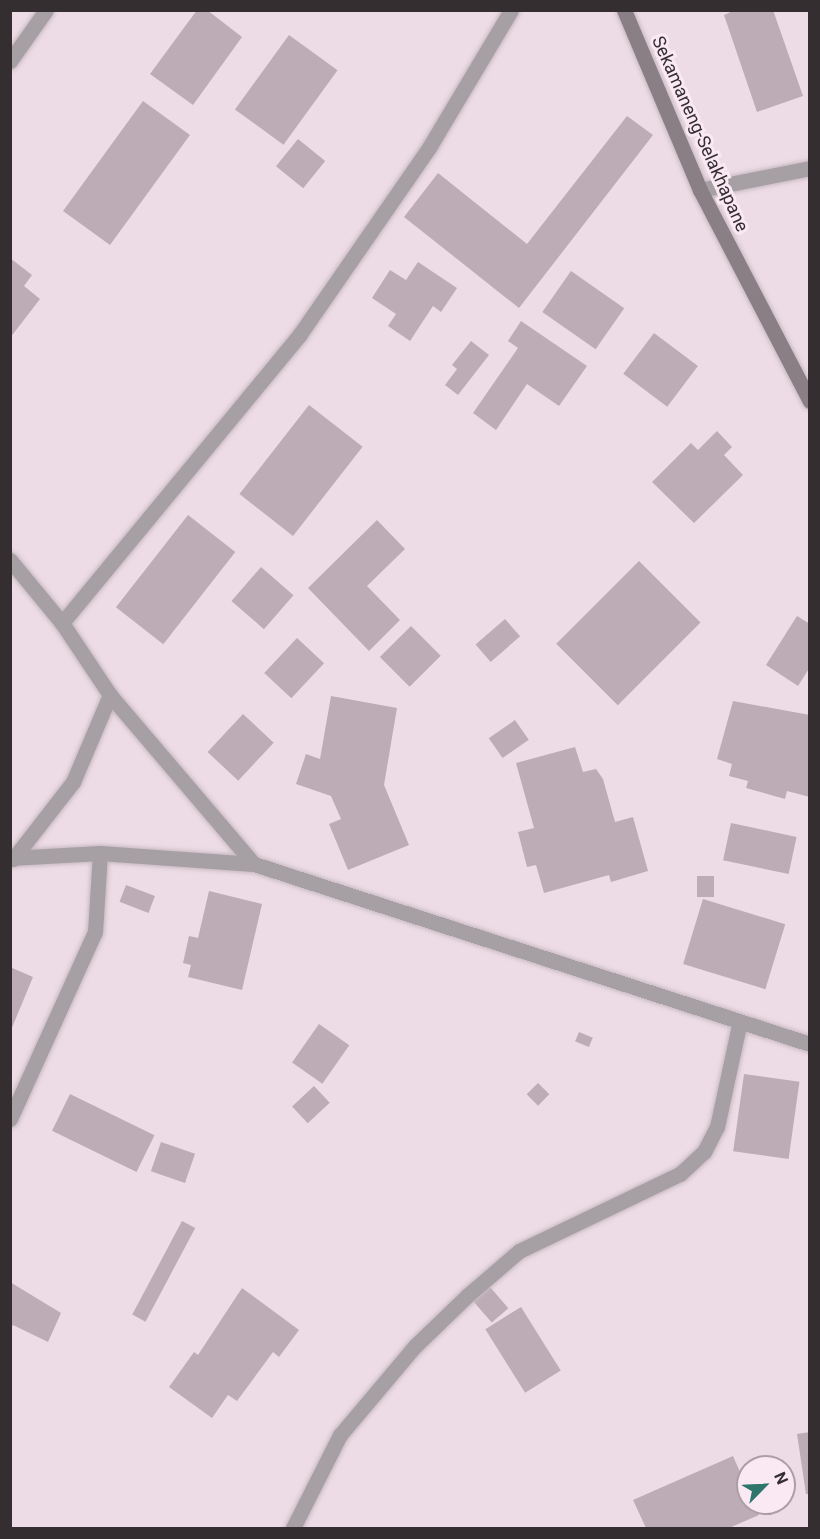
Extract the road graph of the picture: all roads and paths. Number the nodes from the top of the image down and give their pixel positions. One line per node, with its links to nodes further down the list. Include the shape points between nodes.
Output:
1 (46, 10): 4 (street)
2 (511, 10): 9 (street, via 430,146 300,334)
3 (624, 10): 6 (street, Sekamaneng-Selakhapane)
4 (10, 61)
5 (810, 168): 6 (street)
6 (700, 190): 7 (street, Sekamaneng-Selakhapane)
7 (810, 400)
8 (10, 560): 9 (street)
9 (62, 623): 10 (street)
10 (110, 695): 12 (street, via 72,782); 13 (street)
11 (100, 853): 12 (street); 13 (street); 16 (street, via 95,932)
12 (12, 859)
13 (254, 864): 14 (street)
14 (740, 1021): 15 (street); 17 (street, via 717,1127 704,1152 680,1174 519,1251 468,1295 415,1346 340,1434)
15 (810, 1044)
16 (10, 1119)
17 (293, 1528)

